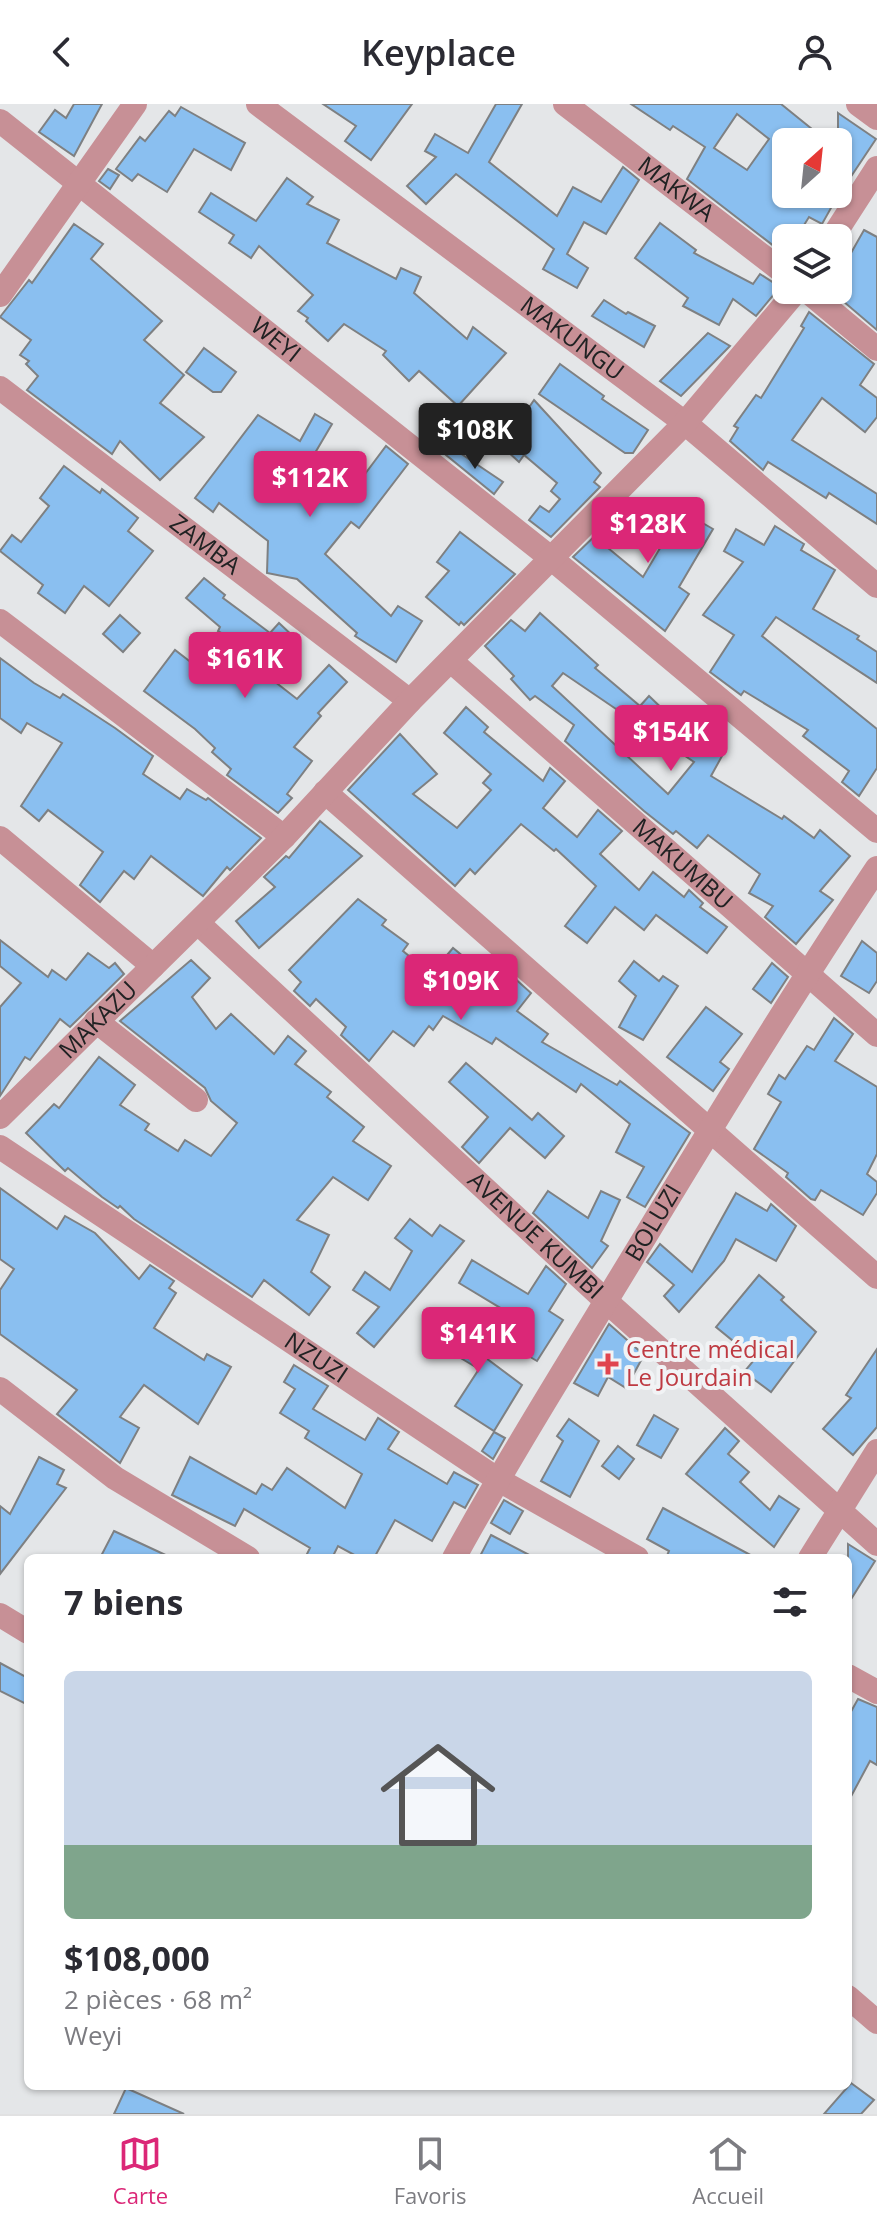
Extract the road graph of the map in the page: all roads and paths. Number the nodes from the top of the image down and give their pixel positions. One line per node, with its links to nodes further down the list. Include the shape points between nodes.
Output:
1 (135, 104): 8 (street)
2 (258, 104): 16 (street, MAKUNGU)
3 (565, 104): 10 (street, MAKWA)
4 (858, 104): 5 (street)
5 (877, 118)
6 (0, 121): 8 (street, WEYI)
7 (877, 168): 9 (street)
8 (80, 184): 11 (street); 17 (street, WEYI)
9 (841, 224)
10 (772, 263)
11 (0, 295)
12 (785, 304): 16 (street, MAKAZU)
13 (823, 304): 14 (street)
14 (877, 349)
15 (0, 388): 21 (street, ZAMBA)
16 (685, 423): 17 (street, MAKAZU); 18 (street, MAKUNGU)
17 (552, 559): 20 (street, MAKAZU); 23 (street, WEYI)
18 (877, 586)
19 (0, 621): 24 (street)
20 (451, 661): 21 (street, MAKAZU); 29 (street, MAKUMBU)
21 (410, 701): 22 (street, MAKAZU)
22 (325, 792): 24 (street, MAKAZU); 35 (street)
23 (877, 831)
24 (284, 837): 27 (street, MAKAZU)
25 (0, 838): 28 (street)
26 (877, 868): 29 (street, BOLUZI)
27 (198, 923): 28 (street, MAKAZU); 38 (street, AVENUE KUMBI)
28 (153, 966): 30 (street, MAKAZU)
29 (806, 974): 31 (street, MAKUMBU); 35 (street, BOLUZI)
30 (96, 1021): 32 (street, MAKAZU); 33 (street)
31 (877, 1035)
32 (8, 1092): 34 (street, MAKAZU)
33 (196, 1100)
34 (0, 1117)
35 (709, 1130): 37 (street); 38 (street, BOLUZI)
36 (0, 1147): 41 (street, NZUZI)
37 (877, 1277)
38 (606, 1301): 41 (street, BOLUZI); 42 (street, AVENUE KUMBI)
39 (0, 1389): 44 (street, via 115,1478)
40 (877, 1451): 42 (street)
41 (497, 1479): 45 (street, BOLUZI); 46 (street, NZUZI)
42 (840, 1511): 43 (street, AVENUE KUMBI); 47 (street)
43 (877, 1544)
44 (241, 1554)
45 (456, 1554)
46 (630, 1554)
47 (813, 1554)
48 (0, 1615): 49 (street)
49 (24, 1630)
50 (852, 1678): 51 (street)
51 (877, 1692)
52 (852, 2000): 53 (street)
53 (877, 2022)

